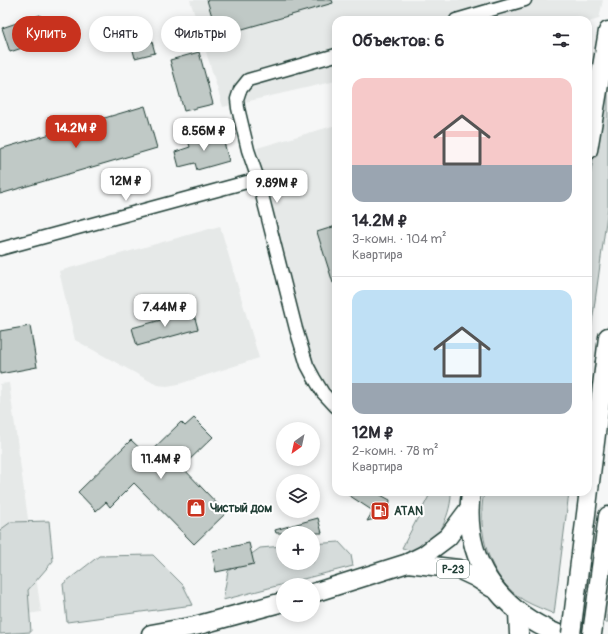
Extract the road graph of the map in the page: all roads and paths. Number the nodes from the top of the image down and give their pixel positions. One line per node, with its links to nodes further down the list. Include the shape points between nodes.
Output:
1 (525, 0): 2 (street)
2 (470, 16)
3 (608, 31): 5 (main road)
4 (332, 56): 6 (street, via 248,80 240,90 238,108)
5 (592, 126)
6 (258, 179): 7 (street); 11 (street, via 307,365 323,393)
7 (0, 249)
8 (608, 336): 12 (main road, bridge)
9 (592, 393): 10 (main road)
10 (608, 394)
11 (332, 403)
12 (592, 466)
13 (588, 496): 24 (main road, bridge)
14 (470, 501): 16 (main road, Р-23, via 448,537 424,555); 17 (main road, via 476,555)
15 (608, 516): 25 (main road)
16 (408, 563): 17 (main road, Р-23, via 458,569); 18 (main road)
17 (494, 588): 20 (main road)
18 (320, 591)
19 (276, 604): 21 (main road, via 195,626)
20 (518, 612): 22 (main road); 23 (main road, via 542,628)
21 (151, 634)
22 (519, 634)
23 (558, 634)
24 (571, 634)
25 (592, 634)

